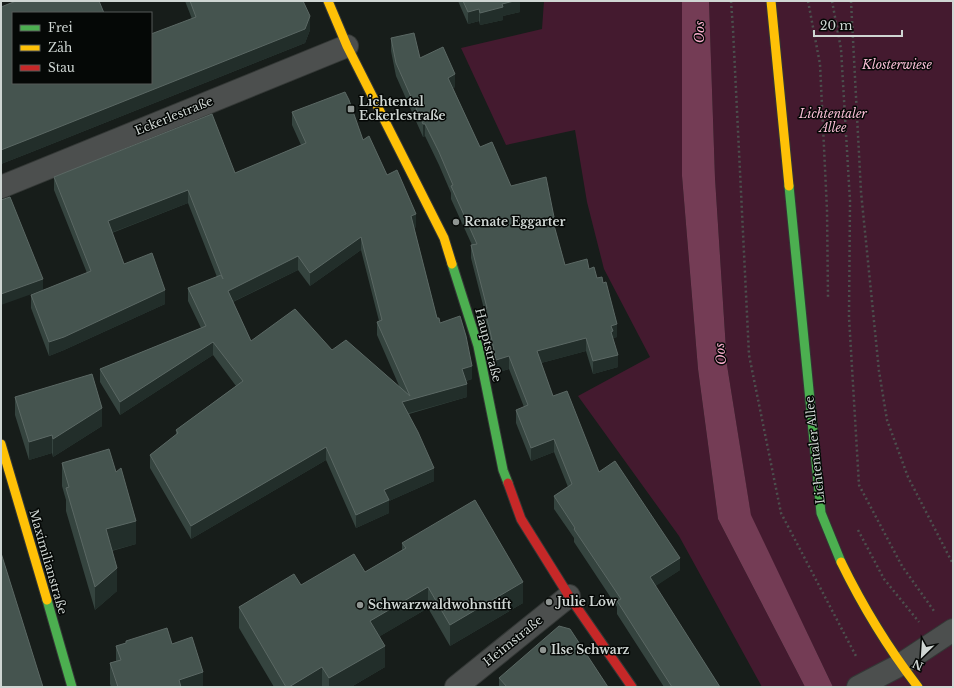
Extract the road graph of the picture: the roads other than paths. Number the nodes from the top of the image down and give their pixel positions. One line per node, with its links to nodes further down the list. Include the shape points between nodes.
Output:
1 (328, 1): 3 (main road, Hauptstraße)
2 (771, 1): 8 (main road, Lichtentaler Allee, via 821,513 836,553 855,592)
3 (347, 46): 4 (street, Eckerlestraße); 6 (main road, Hauptstraße, via 444,238 478,346 503,470 521,519)
4 (1, 187)
5 (1, 444): 10 (main road, Maximilianstraße)
6 (569, 596): 11 (street, Heimstraße); 12 (main road, Hauptstraße)
7 (945, 635): 8 (street)
8 (900, 665): 9 (street); 13 (main road, Lichtentaler Allee)
9 (863, 684)
10 (72, 687)
11 (456, 687)
12 (632, 687)
13 (918, 687)

